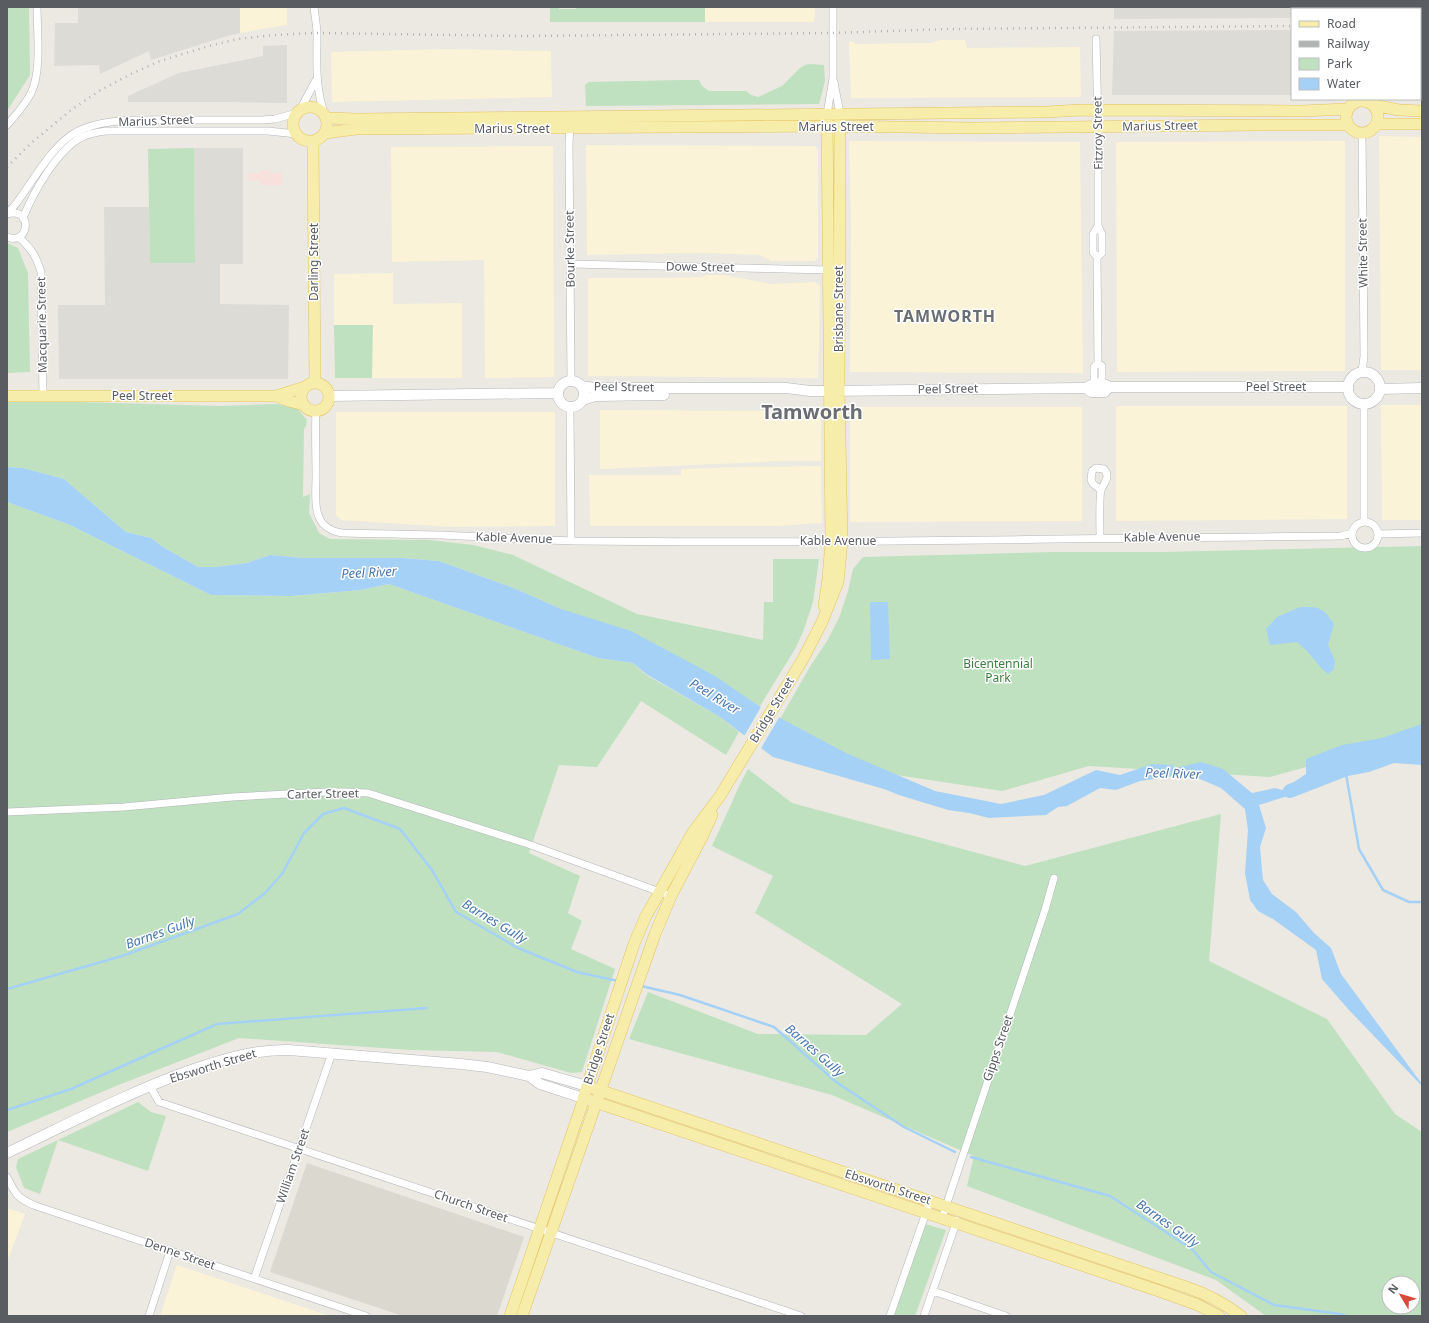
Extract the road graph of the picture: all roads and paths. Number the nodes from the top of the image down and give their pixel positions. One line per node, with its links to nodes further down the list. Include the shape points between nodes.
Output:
1 (37, 7): 19 (street, via 36,79 28,99)
2 (314, 7): 6 (street, via 317,33)
3 (833, 7): 5 (street, Brisbane Street)
4 (1096, 39): 10 (street, Fitzroy Street)
5 (833, 78): 13 (street, Brisbane Street); 14 (street, Brisbane Street)
6 (316, 80): 12 (street); 15 (street)
7 (1361, 100): 8 (main road); 9 (main road)
8 (1373, 105): 11 (main road); 17 (main road, via 1378,114)
9 (1347, 109): 10 (main road, Marius Street); 23 (main road, via 1345,117)
10 (1098, 110): 14 (main road, Marius Street); 22 (street, Fitzroy Street)
11 (1422, 111)
12 (299, 112): 15 (main road, via 312,107 320,110); 26 (main road, via 293,122); 28 (street, Marius Street, via 262,120 132,120 84,128 60,145)
13 (827, 114): 14 (main road, Marius Street); 16 (main road, Marius Street); 20 (main road, Brisbane Street)
14 (840, 114): 21 (main road, Brisbane Street)
15 (325, 116): 16 (main road, Marius Street, via 357,119); 24 (main road)
16 (570, 123): 20 (main road, Marius Street); 24 (main road, Marius Street); 32 (street, Bourke Street)
17 (1376, 124): 18 (main road); 25 (main road, via 1370,131)
18 (1422, 124)
19 (7, 125)
20 (827, 126): 21 (main road, Marius Street); 33 (main road, Brisbane Street)
21 (840, 126): 22 (main road, Marius Street); 43 (main road, Brisbane Street)
22 (1098, 126): 23 (main road, Marius Street); 38 (street, Fitzroy Street, via 1098,226 1102,234 1102,253 1097,257 1098,363 1102,366)
23 (1348, 126): 25 (main road, via 1351,130)
24 (325, 132): 27 (main road)
25 (1362, 133): 34 (street, White Street)
26 (297, 134): 27 (main road, via 304,140); 29 (street, Marius Street, via 268,131 106,131 87,135 73,143 51,168 37,187)
27 (313, 141): 36 (main road, Darling Street)
28 (7, 214): 29 (street, via 16,213)
29 (23, 218): 31 (street, Marius Street, via 26,226)
30 (7, 237): 31 (street)
31 (19, 237): 46 (street, Macquarie Street, via 35,255 41,272)
32 (570, 264): 33 (street, Dowe Street); 35 (street, Bourke Street)
33 (829, 270): 43 (main road, Brisbane Street)
34 (1362, 372): 39 (main road, via 1353,377); 41 (main road, via 1372,374)
35 (571, 380): 37 (main road); 44 (main road, via 560,386)
36 (310, 385): 47 (main road, Peel Street); 48 (main road, via 322,384); 50 (main road, via 302,390 301,398)
37 (581, 386): 42 (main road, Peel Street, via 786,388); 49 (main road)
38 (1098, 386): 39 (main road, Peel Street); 43 (main road, Peel Street)
39 (1348, 387): 51 (main road, via 1348,392 1354,400)
40 (1422, 388): 41 (main road)
41 (1380, 389): 51 (main road, via 1376,399)
42 (810, 391): 43 (main road, Peel Street); 49 (main road, Peel Street, via 786,394 595,396)
43 (834, 391): 61 (main road, Brisbane Street)
44 (557, 393): 48 (main road); 52 (main road, via 559,401)
45 (7, 396): 46 (main road, Peel Street)
46 (43, 396): 47 (main road, Peel Street)
47 (276, 396): 50 (main road, Peel Street)
48 (329, 396): 53 (main road, via 327,404)
49 (583, 400): 52 (main road)
50 (304, 404): 53 (main road, via 309,409)
51 (1364, 404): 55 (street)
52 (570, 407): 60 (street)
53 (316, 410): 60 (street, Kable Avenue, via 317,513 326,527 343,533)
54 (1101, 490): 59 (street)
55 (1364, 522): 57 (street, via 1356,526); 58 (street, via 1372,524)
56 (1422, 533): 58 (street)
57 (1352, 534): 58 (street, via 1356,545 1364,548 1376,542); 59 (street, Kable Avenue)
58 (1378, 534)
59 (1100, 538): 61 (street, Kable Avenue)
60 (570, 540): 61 (street, Kable Avenue)
61 (836, 541): 62 (main road, Bridge Street, via 838,582 822,622 803,659)
62 (720, 796): 65 (main road, Bridge Street, via 693,832); 66 (main road, Bridge Street)
63 (7, 812): 65 (street, Carter Street, via 124,807 232,797 327,792 368,793 528,844)
64 (1054, 878): 78 (street, Gipps Street)
65 (659, 892): 66 (street, Carter Street); 70 (main road, Bridge Street, via 644,918)
66 (671, 896): 71 (main road, Bridge Street)
67 (332, 1054): 68 (main road, Ebsworth Street, via 461,1064); 69 (main road, Ebsworth Street, via 289,1050 260,1051 214,1063); 74 (street, William Street)
68 (529, 1076): 70 (main road, Ebsworth Street, via 542,1073); 72 (main road, Ebsworth Street, via 540,1084)
69 (150, 1086): 74 (street, Church Street, via 159,1102); 75 (main road, Ebsworth Street)
70 (587, 1086): 71 (main road, Ebsworth Street); 72 (main road, Bridge Street)
71 (600, 1090): 73 (main road, Bridge Street); 77 (main road, Ebsworth Street)
72 (583, 1098): 73 (main road, Ebsworth Street); 82 (main road, Bridge Street)
73 (596, 1102): 79 (main road, Ebsworth Street); 83 (main road, Bridge Street)
74 (299, 1148): 82 (street, Church Street); 85 (street, William Street)
75 (7, 1153)
76 (7, 1177): 84 (street, Denne Street, via 17,1196 28,1203)
77 (930, 1201): 78 (main road, Ebsworth Street); 79 (street)
78 (950, 1208): 80 (street, Gipps Street); 81 (street, Gipps Street); 96 (main road, Ebsworth Street, via 1199,1291 1222,1302)
79 (926, 1213): 80 (main road, Ebsworth Street); 92 (street)
80 (942, 1218): 81 (main road, Ebsworth Street)
81 (956, 1223): 86 (street, Gipps Street); 95 (main road, Ebsworth Street, via 1184,1299)
82 (539, 1228): 83 (street, Church Street); 89 (main road, Bridge Street)
83 (551, 1232): 90 (main road, Bridge Street); 91 (street, Church Street)
84 (170, 1251): 85 (street, Denne Street); 87 (street)
85 (254, 1279): 88 (street, Denne Street)
86 (933, 1291): 93 (street, Gipps Street); 94 (street)
87 (149, 1316)
88 (366, 1316)
89 (510, 1316)
90 (522, 1316)
91 (801, 1316)
92 (890, 1316)
93 (924, 1316)
94 (1006, 1316)
95 (1219, 1316)
96 (1241, 1316)

